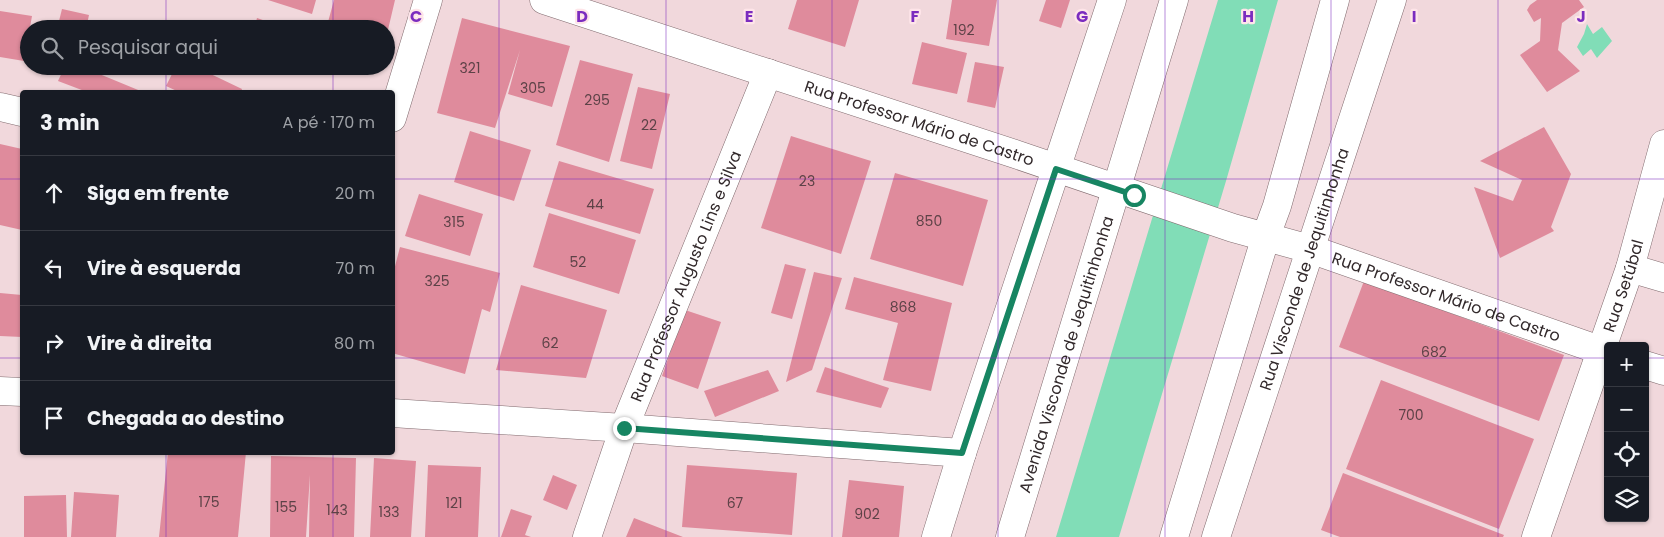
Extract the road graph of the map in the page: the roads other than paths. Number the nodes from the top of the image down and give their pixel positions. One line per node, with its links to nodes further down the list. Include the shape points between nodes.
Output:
1 (428, 0): 9 (street)
2 (544, 0): 7 (street, Rua Professor Mário de Castro)
3 (1112, 0): 12 (street)
4 (1174, 0): 13 (street, Avenida Visconde de Jequitinhonha)
5 (1335, 0): 14 (street)
6 (1392, 0): 15 (street, Rua Visconde de Jequitinhonha)
7 (768, 73): 12 (street, Rua Professor Mário de Castro); 26 (street, Rua Professor Augusto Lins e Silva)
8 (0, 107): 10 (street)
9 (395, 108)
10 (20, 112)
11 (1664, 144): 16 (street, Rua Setúbal)
12 (1056, 169): 13 (street, Rua Professor Mário de Castro); 27 (street)
13 (1116, 188): 14 (street, Rua Professor Mário de Castro); 30 (street, Avenida Visconde de Jequitinhonha)
14 (1266, 236): 15 (street, Rua Professor Mário de Castro); 31 (street)
15 (1310, 249): 19 (street, Rua Professor Mário de Castro); 32 (street, Rua Visconde de Jequitinhonha)
16 (1630, 268): 17 (street); 18 (street, Rua Setúbal)
17 (1660, 277)
18 (1608, 342)
19 (1604, 352)
20 (1604, 355): 33 (street, Rua Setúbal)
21 (1649, 366): 22 (street)
22 (1664, 371)
23 (0, 391): 24 (street)
24 (20, 392)
25 (395, 413): 26 (street)
26 (624, 428): 27 (street); 28 (street, Rua Professor Augusto Lins e Silva)
27 (962, 453): 29 (street)
28 (587, 537)
29 (936, 537)
30 (1010, 537)
31 (1174, 537)
32 (1216, 537)
33 (1536, 537)

